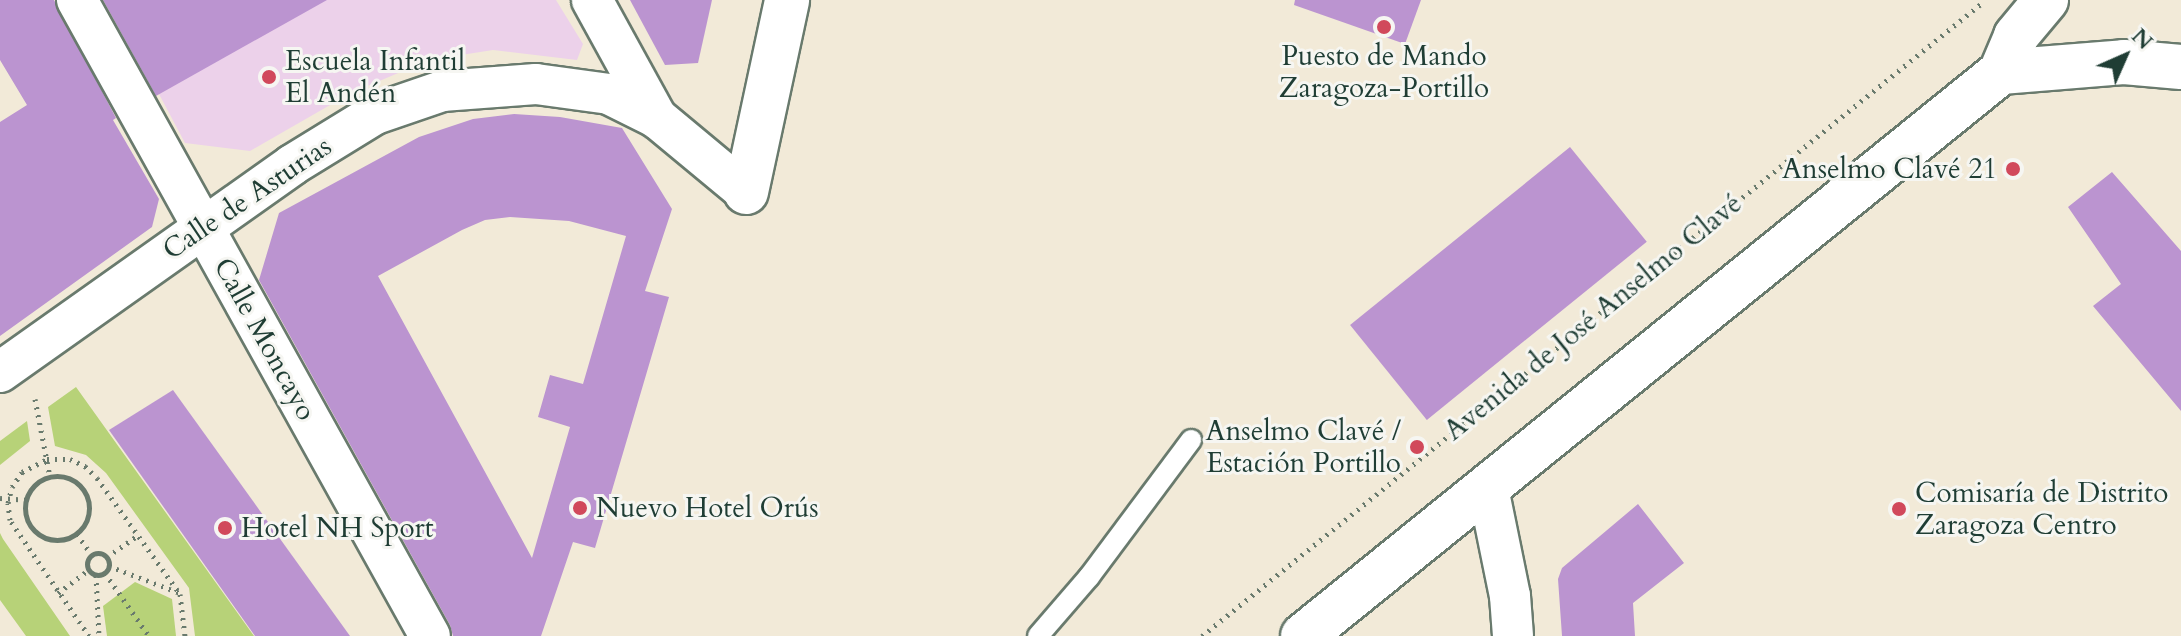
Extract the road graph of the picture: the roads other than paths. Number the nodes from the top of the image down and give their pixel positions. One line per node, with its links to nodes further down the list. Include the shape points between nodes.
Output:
1 (77, 0): 9 (street, Calle Moncayo)
2 (592, 0): 7 (street)
3 (787, 0): 8 (main road)
4 (2046, 0): 6 (main road, via 2016,36)
5 (2181, 67): 6 (main road, via 2124,62)
6 (2001, 72): 12 (main road)
7 (657, 118): 8 (street); 9 (street, Calle de Asturias, via 609,94 536,84 442,91 375,114)
8 (746, 192)
9 (202, 227): 10 (street, Calle de Asturias); 13 (street, Calle Moncayo)
10 (13, 362)
11 (1191, 440): 14 (lane)
12 (1488, 488): 15 (main road); 16 (street)
13 (430, 636)
14 (1038, 636)
15 (1303, 636)
16 (1513, 636)

